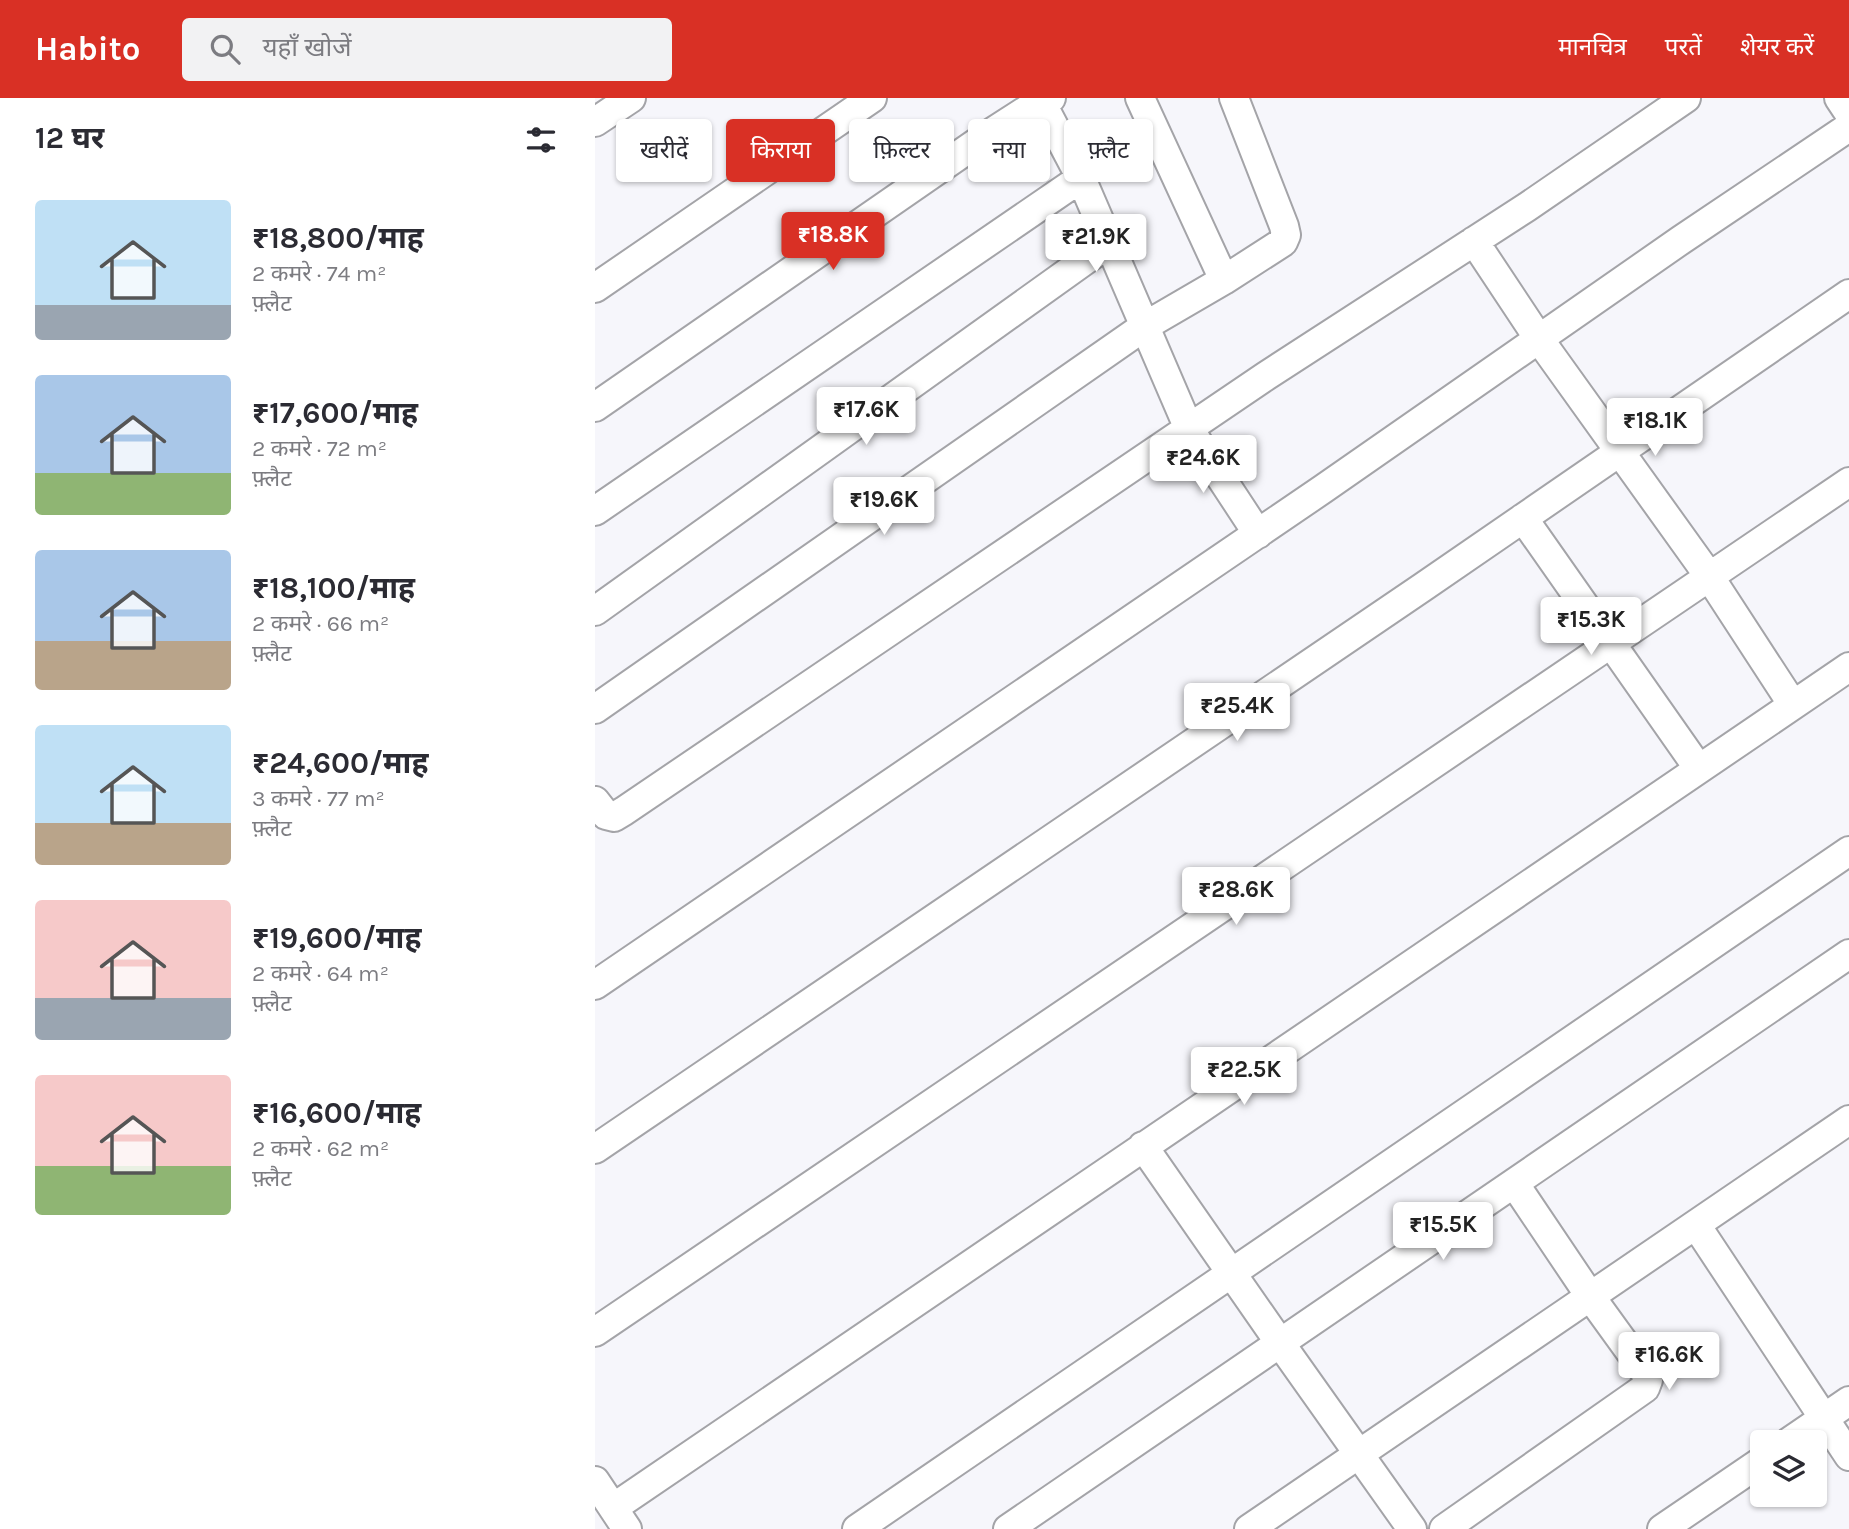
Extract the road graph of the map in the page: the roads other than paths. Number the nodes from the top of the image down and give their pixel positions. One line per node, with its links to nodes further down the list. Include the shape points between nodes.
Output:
1 (631, 98): 9 (street)
2 (872, 98): 17 (street)
3 (1140, 98): 16 (street)
4 (1234, 98): 16 (street, via 1286,235 1283,242)
5 (1686, 98): 14 (street)
6 (1839, 98): 8 (street)
7 (1044, 99): 11 (street); 21 (street)
8 (1849, 113)
9 (595, 122)
10 (1849, 127): 20 (street)
11 (1064, 142)
12 (1075, 182): 25 (street)
13 (1083, 182): 15 (street)
14 (1474, 241): 20 (street); 22 (street)
15 (1109, 243): 19 (street); 29 (street)
16 (1224, 280): 19 (street)
17 (595, 288)
18 (1849, 294): 23 (street)
19 (1145, 326): 22 (street); 33 (street)
20 (1538, 339): 23 (street); 27 (street)
21 (595, 407)
22 (1189, 429): 27 (street); 35 (street, via 625,811 614,817 606,815)
23 (1620, 451): 26 (street); 28 (street)
24 (1849, 482): 28 (street)
25 (595, 511)
26 (1523, 518): 30 (street); 41 (street)
27 (1258, 534): 38 (street)
28 (1709, 576): 30 (street); 32 (street)
29 (595, 611)
30 (1611, 643): 34 (street); 46 (street)
31 (1849, 667): 32 (street)
32 (1793, 705): 34 (street)
33 (595, 709)
34 (1699, 768): 40 (street)
35 (595, 801)
36 (1849, 851): 44 (street)
37 (1849, 954): 42 (street)
38 (595, 985)
39 (1849, 1120): 43 (street)
40 (1143, 1146): 44 (street); 55 (street)
41 (595, 1149)
42 (1514, 1184): 45 (street); 47 (street)
43 (1696, 1225): 45 (street); 49 (street)
44 (1232, 1272): 47 (street); 56 (street)
45 (1590, 1296): 51 (street); 60 (street, via 1645,1372 1645,1388)
46 (595, 1332)
47 (1280, 1343): 51 (street); 57 (street)
48 (1849, 1401): 49 (street)
49 (1823, 1419): 50 (street); 52 (street)
50 (1807, 1430)
51 (1360, 1454): 58 (street); 59 (street)
52 (1849, 1457)
53 (1750, 1469): 61 (street)
54 (595, 1481): 55 (street)
55 (620, 1518)
56 (857, 1529)
57 (1008, 1529)
58 (1249, 1529)
59 (1412, 1529)
60 (1444, 1529)
61 (1662, 1529)

